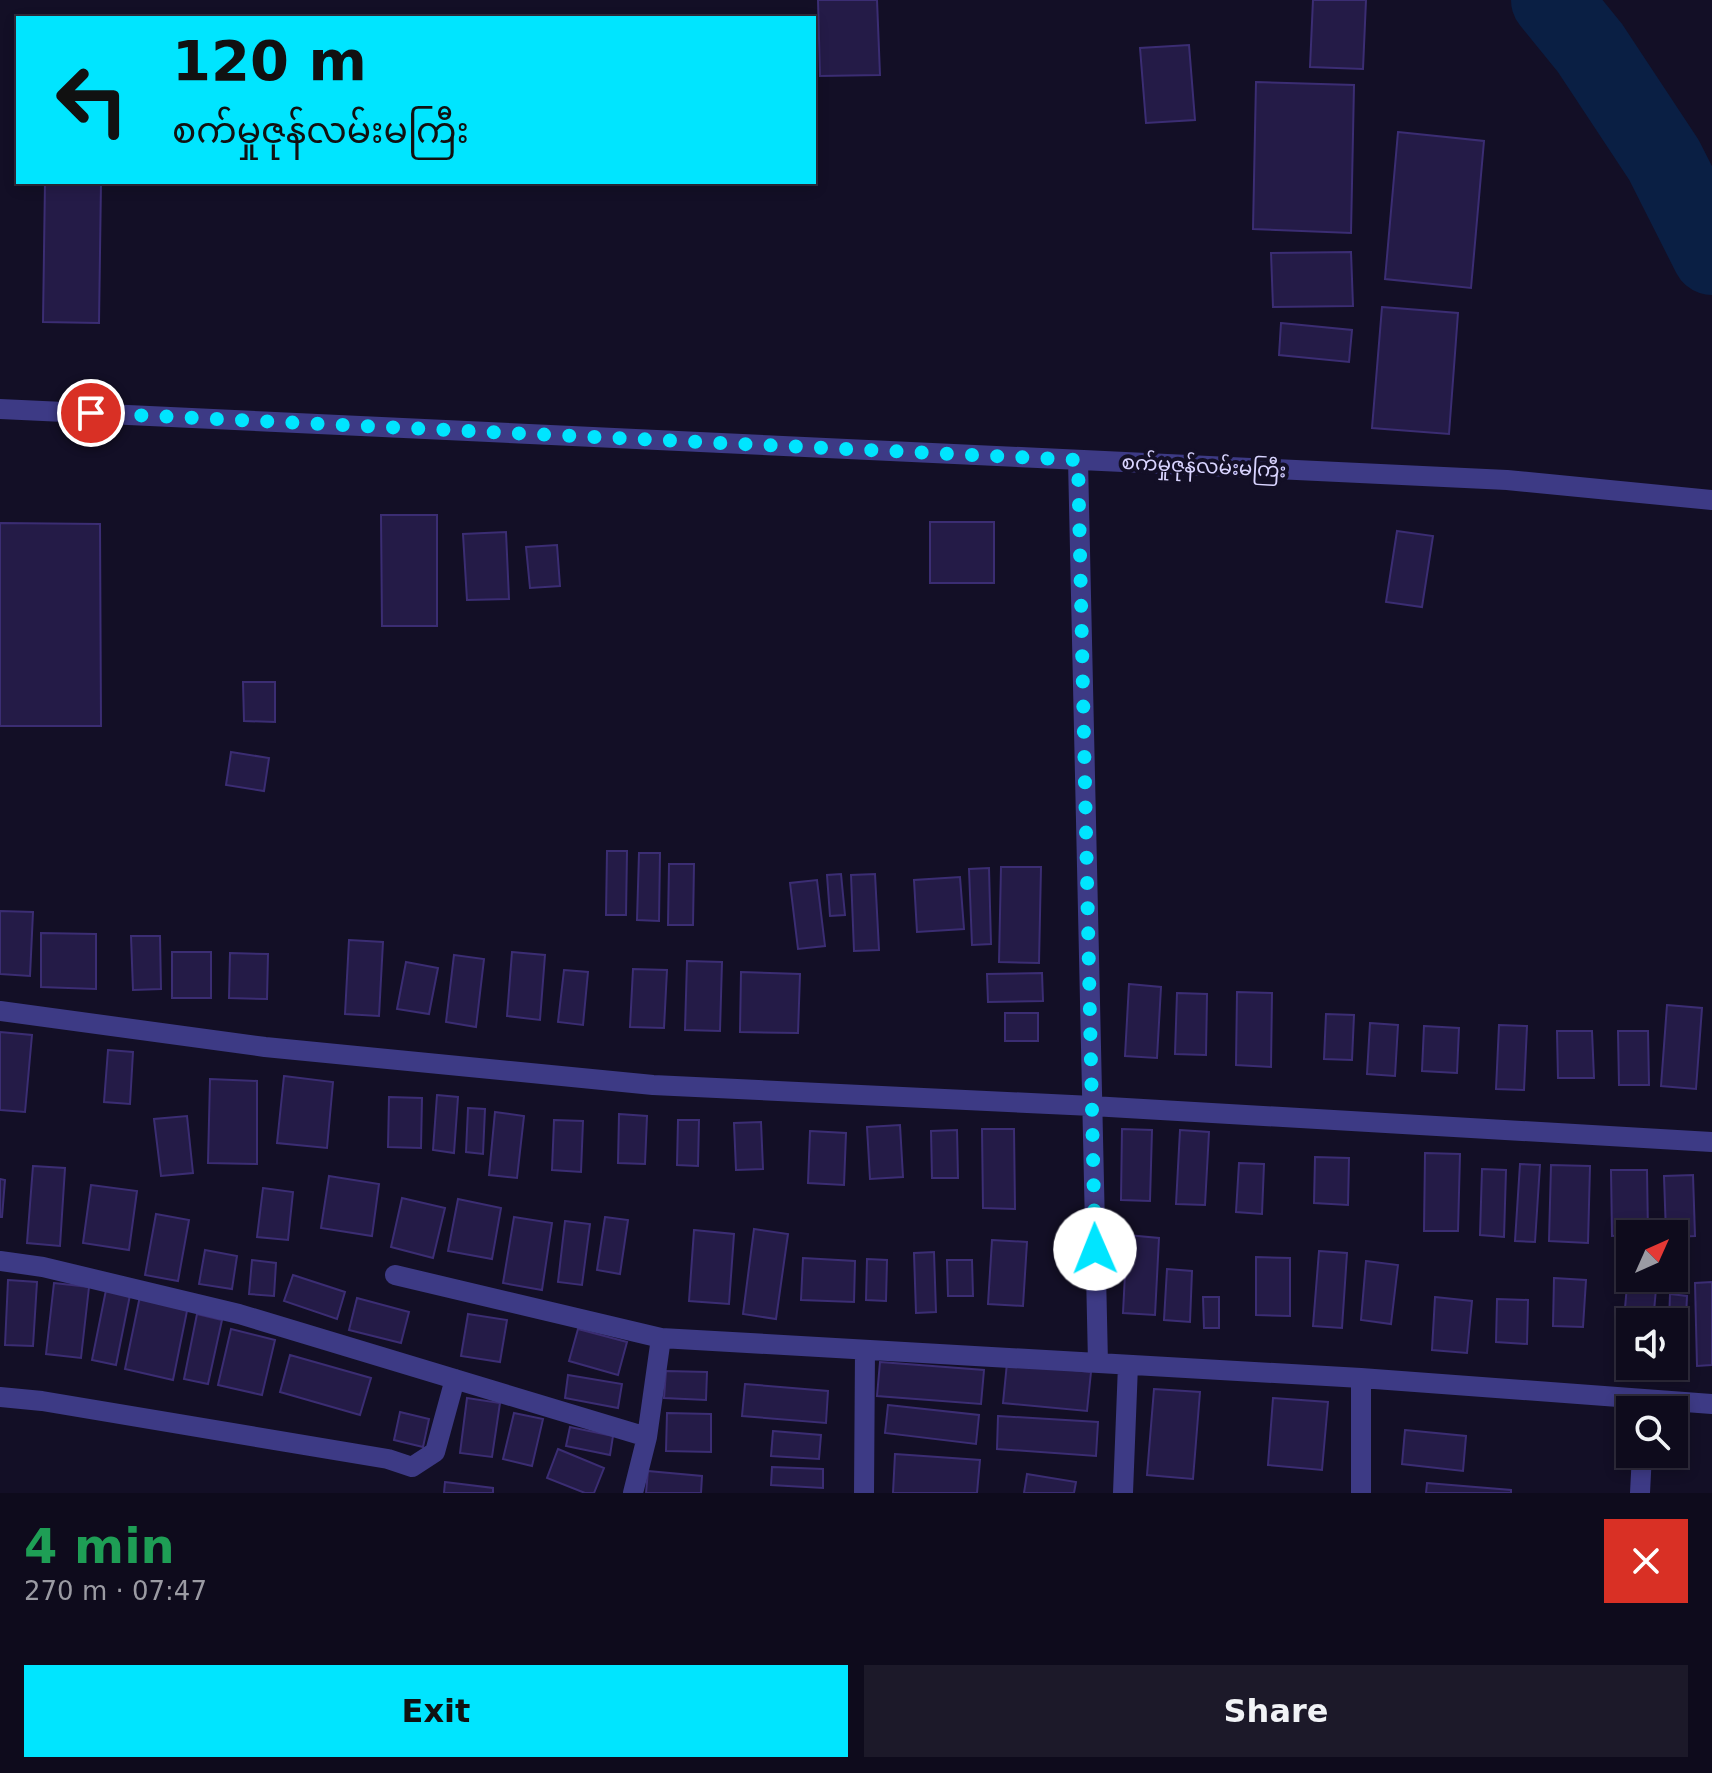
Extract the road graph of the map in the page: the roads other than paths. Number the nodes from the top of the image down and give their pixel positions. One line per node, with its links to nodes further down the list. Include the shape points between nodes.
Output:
1 (0, 409): 2 (street, စက်မှုဇုန်လမ်းမကြီး)
2 (1078, 460): 3 (street, စက်မှုဇုန်လမ်းမကြီး, via 1507,480); 5 (street)
3 (1712, 500)
4 (0, 1011): 5 (street, via 265,1047 653,1085)
5 (1092, 1106): 6 (street); 11 (street)
6 (1712, 1142)
7 (0, 1261): 14 (street, via 239,1314)
8 (395, 1275): 9 (street)
9 (661, 1338): 10 (street); 19 (street)
10 (865, 1350): 11 (street); 22 (street)
11 (1098, 1363): 12 (street)
12 (1128, 1365): 13 (street); 23 (street)
13 (1361, 1378): 16 (street); 24 (street)
14 (455, 1379): 15 (street, via 435,1452 412,1467); 19 (street)
15 (0, 1397)
16 (1616, 1402)
17 (1688, 1404): 18 (street)
18 (1712, 1404)
19 (647, 1437): 21 (street)
20 (1641, 1468): 25 (street)
21 (633, 1493)
22 (864, 1493)
23 (1123, 1493)
24 (1361, 1493)
25 (1640, 1493)

